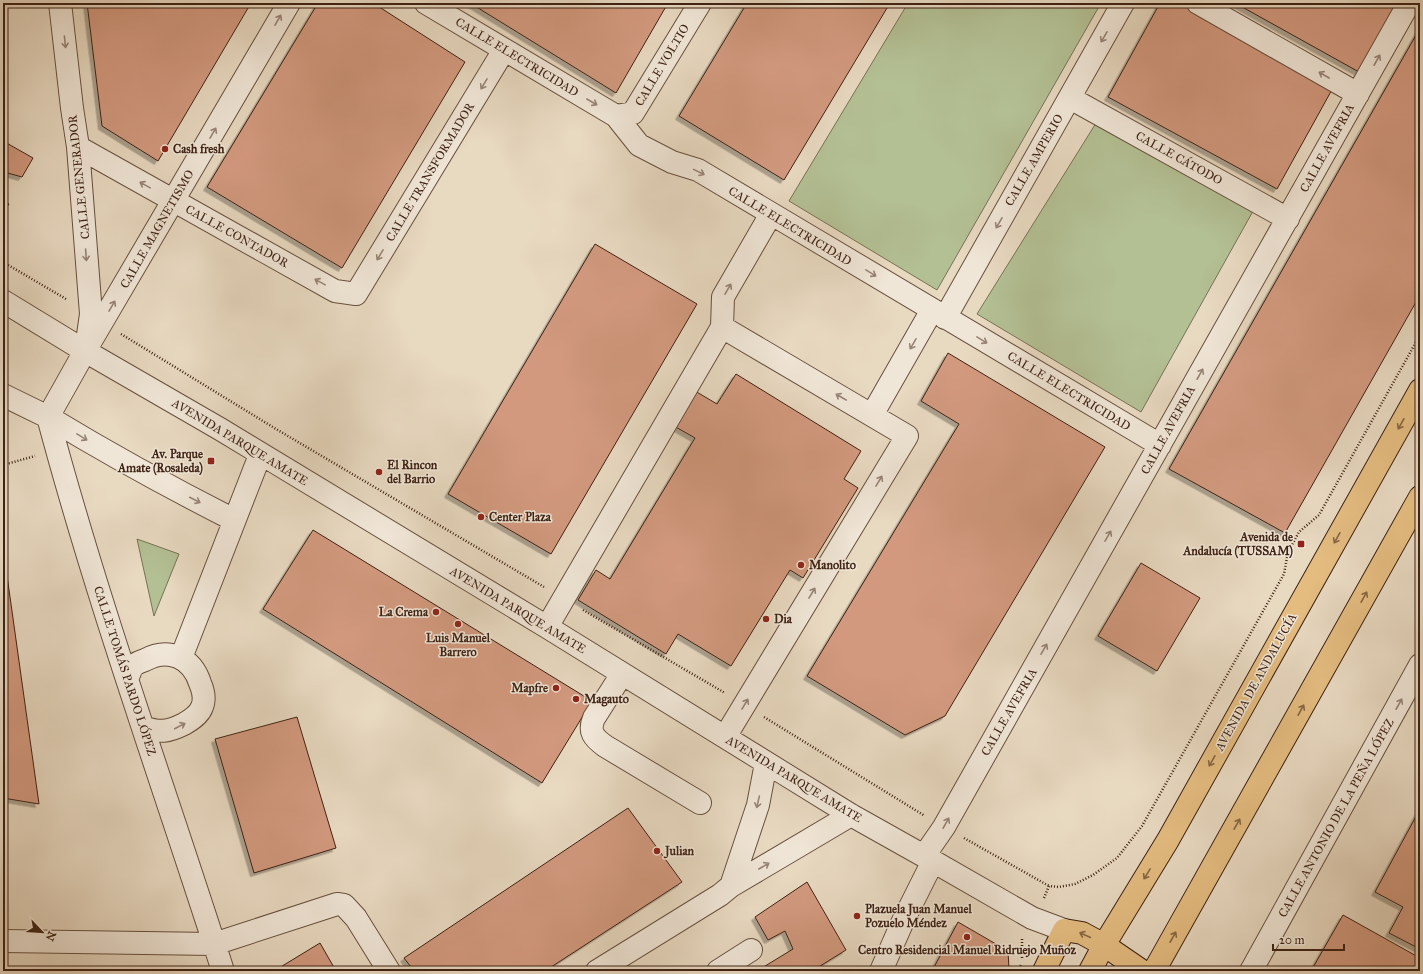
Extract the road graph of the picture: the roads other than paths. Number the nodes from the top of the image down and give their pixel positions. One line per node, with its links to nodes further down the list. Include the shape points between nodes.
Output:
1 (60, 3): 12 (street, CALLE GENERADOR, one-way to 12)
2 (289, 3): 13 (street, CALLE MAGNETISMO, one-way to 2)
3 (426, 3): 8 (street, CALLE ELECTRICIDAD)
4 (700, 3): 11 (street, CALLE VOLTIO, via 633,113)
5 (1124, 3): 10 (street, CALLE AMPERIO, one-way to 10)
6 (1198, 3): 9 (street, one-way to 6)
7 (1409, 3): 9 (street, CALLE AVEFRIA, one-way to 7)
8 (504, 50): 11 (street, CALLE ELECTRICIDAD, one-way to 11); 16 (street, CALLE TRANSFORMADOR, one-way to 16)
9 (1358, 94): 15 (street, CALLE AVEFRIA)
10 (1070, 98): 15 (street, CALLE CÁTODO); 18 (street, CALLE AMPERIO, one-way to 18)
11 (616, 116): 14 (street, CALLE ELECTRICIDAD, one-way to 14, via 639,145 672,162 698,170)
12 (78, 147): 13 (street, CALLE CONTADOR, one-way to 12); 19 (street, CALLE GENERADOR, one-way to 19)
13 (173, 201): 16 (street, CALLE CONTADOR, one-way to 13, via 335,291); 19 (street, CALLE MAGNETISMO, one-way to 13)
14 (771, 214): 18 (street, CALLE ELECTRICIDAD, one-way to 18); 20 (street, one-way to 14, via 723,298)
15 (1288, 219): 26 (street, CALLE AVEFRIA, one-way to 15)
16 (356, 294)
17 (3, 301): 21 (street, AVENIDA PARQUE AMATE)
18 (939, 314): 24 (street, CALLE AMPERIO, one-way to 24); 26 (street, CALLE ELECTRICIDAD, one-way to 26)
19 (96, 318): 21 (street, CALLE MAGNETISMO)
20 (722, 327): 24 (street, one-way to 20); 30 (street)
21 (85, 351): 25 (street, CALLE MAGNETISMO); 27 (street, AVENIDA PARQUE AMATE)
22 (1420, 390): 46 (main road, AVENIDA DE ANDALUCÍA, one-way to 46, via 1168,840)
23 (3, 395): 25 (street)
24 (872, 415): 36 (street, one-way to 24, via 907,436)
25 (48, 417): 29 (street, one-way to 29, via 159,481); 34 (street, CALLE TOMÁS PARDO LÓPEZ, via 73,509)
26 (1160, 445): 40 (street, CALLE AVEFRIA, one-way to 26, via 944,827)
27 (260, 455): 29 (street); 30 (street, AVENIDA PARQUE AMATE)
28 (1420, 497): 56 (main road, one-way to 28)
29 (234, 520): 31 (street)
30 (547, 627): 33 (street, AVENIDA PARQUE AMATE)
31 (181, 658): 34 (street, via 166,654 153,656 134,666); 35 (street, one-way to 31, via 156,731 173,730 197,715 202,707 203,691 197,673)
32 (1420, 665): 57 (street, CALLE ANTONIO DE LA PEÑA LÓPEZ, one-way to 32)
33 (622, 674): 36 (street, AVENIDA PARQUE AMATE); 38 (street, via 594,718 591,725 592,734 605,746)
34 (127, 679): 35 (street, CALLE TOMÁS PARDO LÓPEZ)
35 (143, 727): 45 (street, CALLE TOMÁS PARDO LÓPEZ)
36 (725, 738): 37 (street, AVENIDA PARQUE AMATE)
37 (766, 763): 39 (street, AVENIDA PARQUE AMATE); 41 (street, one-way to 41, via 758,805)
38 (700, 803)
39 (851, 816): 40 (street, AVENIDA PARQUE AMATE); 41 (street, one-way to 39)
40 (929, 858): 42 (street, AVENIDA PARQUE AMATE); 52 (street, CALLE AVEFRIA)
41 (731, 886): 50 (street)
42 (1032, 918): 43 (street, AVENIDA PARQUE AMATE); 53 (street, via 1046,940)
43 (1064, 930): 46 (main road, one-way to 43, via 1082,933); 53 (main road)
44 (3, 941): 45 (street)
45 (214, 944): 48 (street, CALLE TOMÁS PARDO LÓPEZ); 49 (street, via 337,904 344,905 356,918)
46 (1104, 945): 54 (main road, AVENIDA DE ANDALUCÍA); 55 (main road)
47 (751, 950): 51 (street)
48 (223, 971)
49 (389, 971)
50 (597, 971)
51 (718, 971)
52 (881, 971)
53 (1043, 971)
54 (1090, 971)
55 (1142, 971)
56 (1154, 971)
57 (1251, 971)

